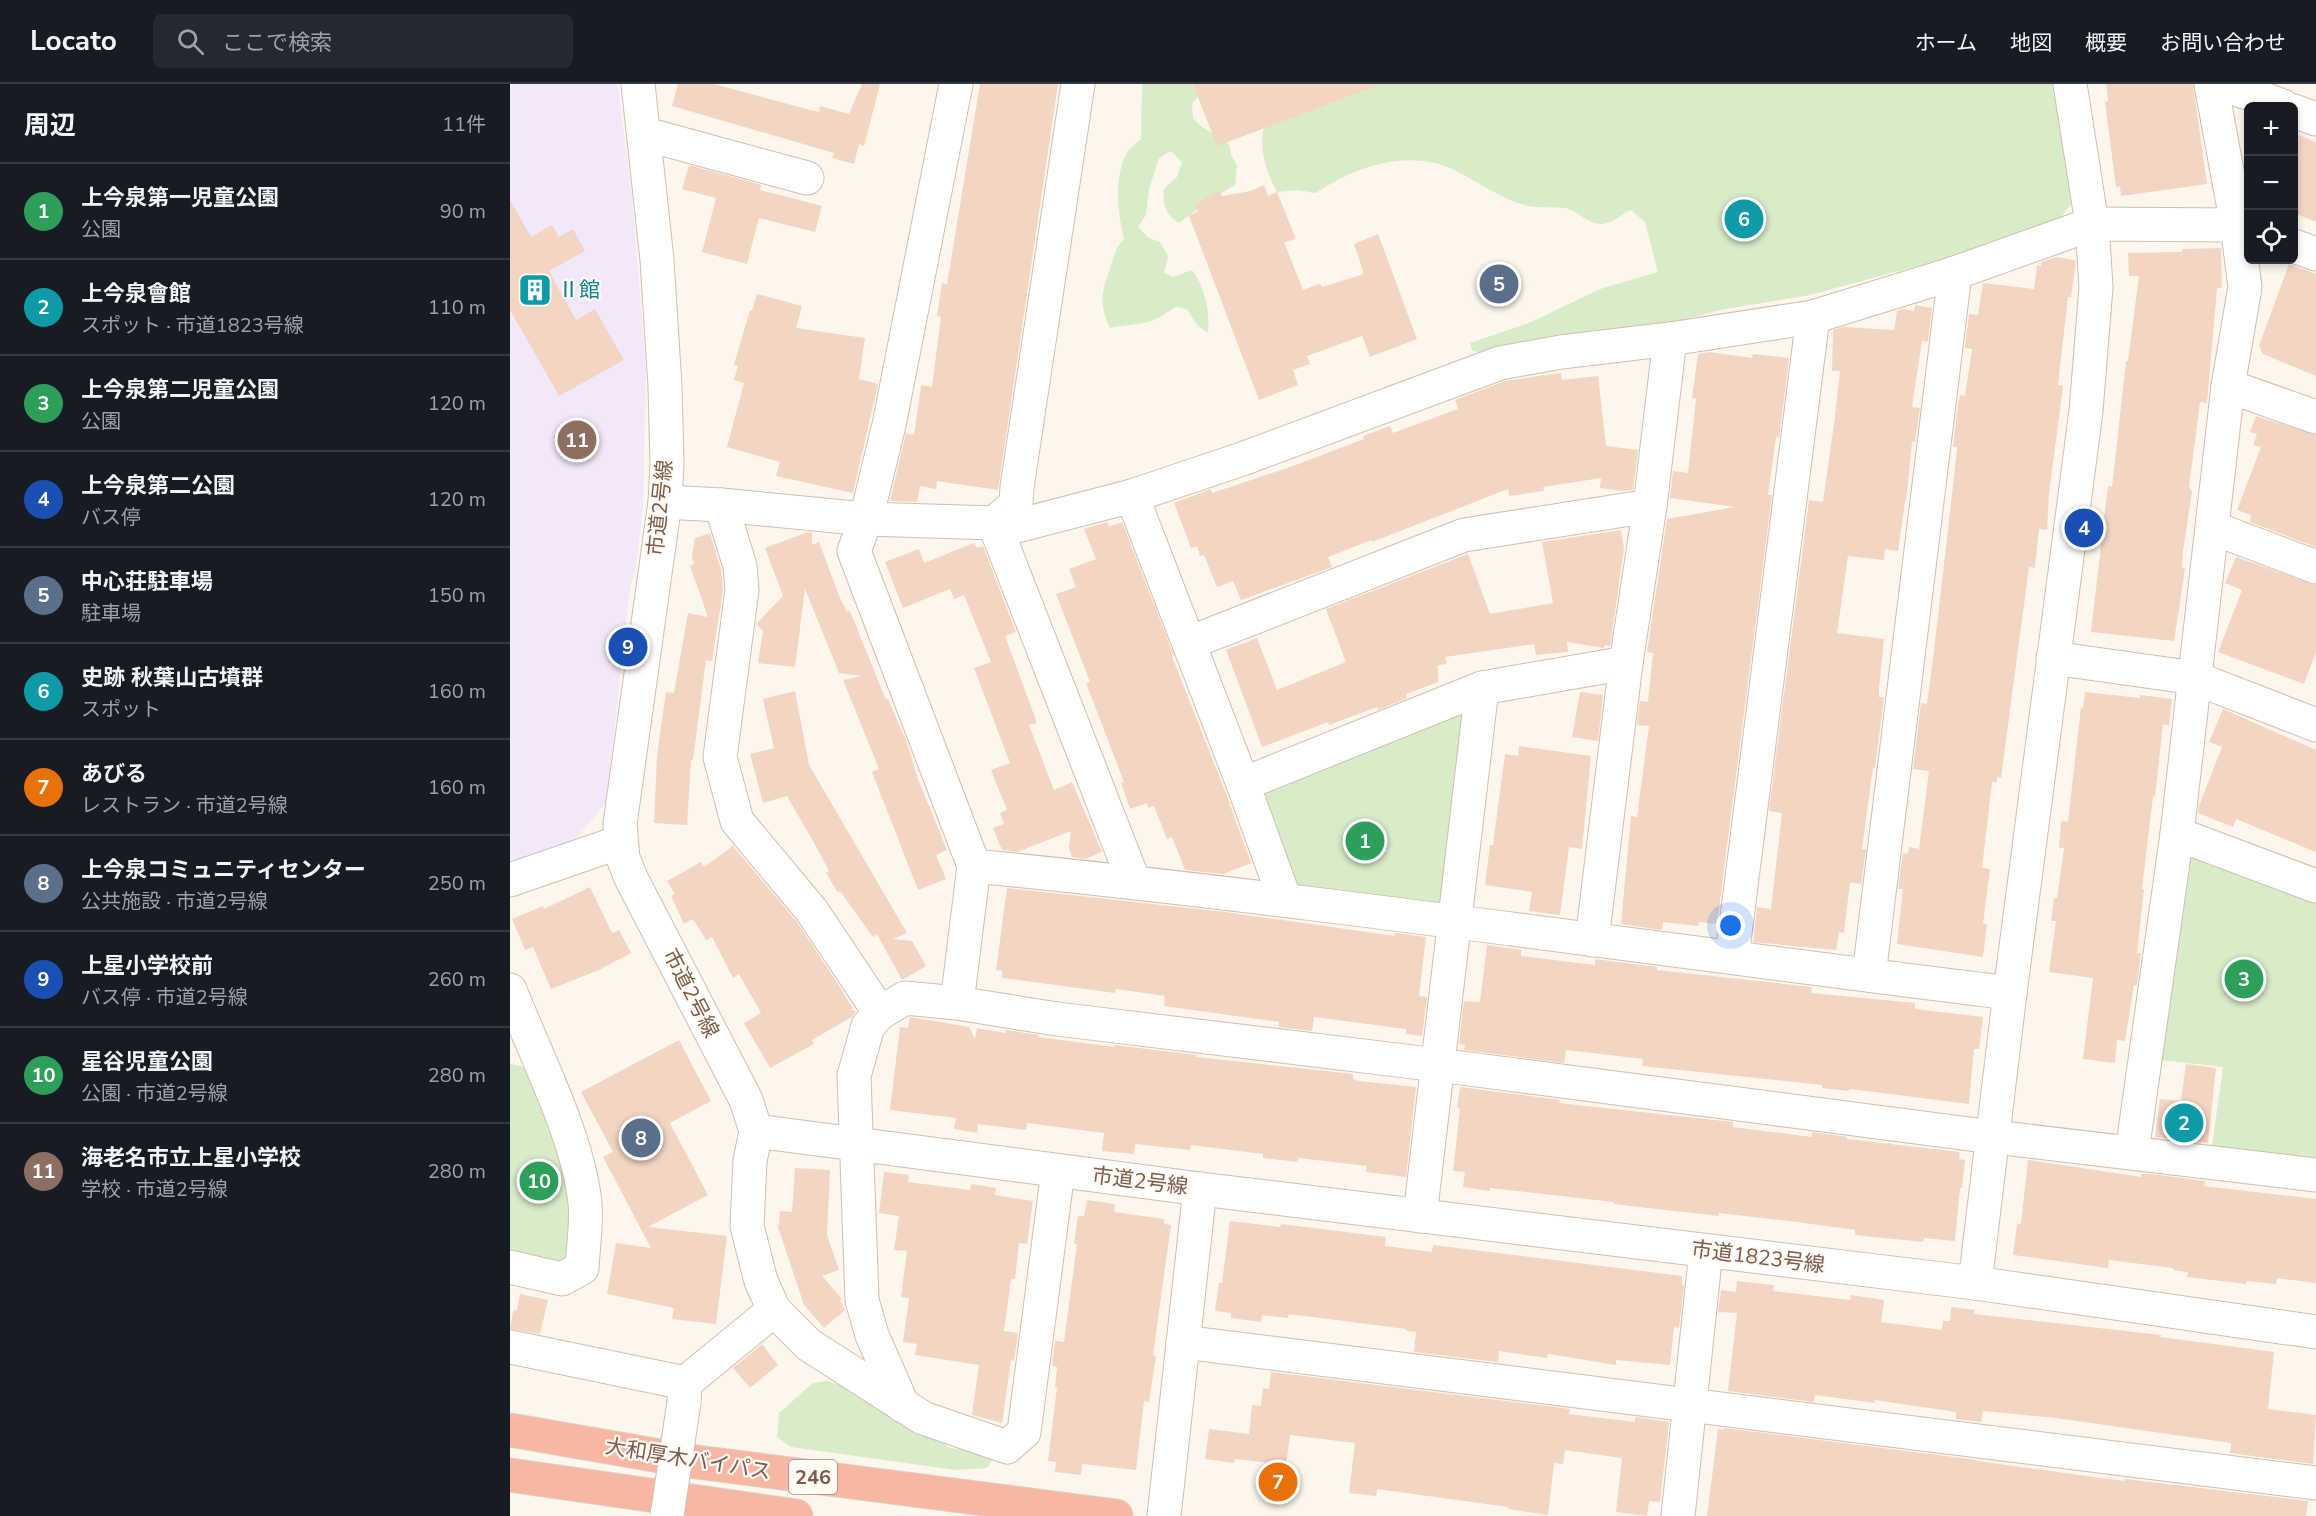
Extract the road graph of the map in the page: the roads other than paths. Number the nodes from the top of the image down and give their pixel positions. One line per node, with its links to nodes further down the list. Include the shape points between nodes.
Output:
1 (638, 84): 10 (street, 市道2号線)
2 (956, 84): 26 (street, via 889,425)
3 (1078, 84): 25 (street, via 1017,487)
4 (2070, 84): 12 (street)
5 (2211, 84): 13 (street)
6 (2222, 84): 7 (street)
7 (2272, 102)
8 (2298, 112): 9 (street)
9 (2316, 119)
10 (645, 134): 11 (street); 22 (street, 市道2号線, via 665,386)
11 (807, 178)
12 (2092, 224): 13 (street); 16 (street); 30 (street, via 2096,287 2086,411)
13 (2243, 227): 19 (street, via 2245,287)
14 (2298, 247): 15 (street)
15 (2316, 254)
16 (1955, 273): 17 (street); 46 (street)
17 (1813, 317): 18 (street); 45 (street)
18 (1670, 339): 21 (street, via 1500,363); 24 (street)
19 (2228, 386): 20 (street); 27 (street)
20 (2316, 417)
21 (1132, 496): 25 (street, via 1010,528); 29 (street)
22 (665, 502): 23 (street); 37 (street, 市道2号線)
23 (721, 505): 26 (street); 50 (street, via 740,566 742,590 720,757 737,821 812,911)
24 (1650, 506): 29 (street, via 1464,536); 31 (street)
25 (1005, 514): 26 (street); 40 (street)
26 (866, 519): 38 (street, via 854,551)
27 (2213, 528): 28 (street); 32 (street)
28 (2316, 567)
29 (1189, 643): 35 (street)
30 (2054, 658): 32 (street); 48 (street)
31 (1626, 663): 33 (street); 44 (street)
32 (2195, 678): 34 (street); 36 (street)
33 (1482, 687): 35 (street); 43 (street)
34 (2316, 725)
35 (1243, 784): 42 (street)
36 (2177, 834): 41 (street); 56 (street)
37 (620, 842): 39 (street); 53 (street, 市道2号線, via 631,878 746,1100)
38 (974, 866): 40 (street); 49 (street)
39 (510, 880)
40 (1134, 882): 42 (street)
41 (2316, 886)
42 (1285, 900): 43 (street)
43 (1454, 922): 44 (street); 52 (street)
44 (1593, 940): 45 (street)
45 (1732, 957): 46 (street)
46 (1869, 975): 48 (street)
47 (510, 990): 51 (street)
48 (2010, 993): 54 (street)
49 (957, 1003): 50 (street, via 904,999); 52 (street, via 1057,1019)
50 (880, 1013): 55 (street, via 868,1026 854,1076)
51 (521, 1048): 62 (street, via 575,1155 585,1204 582,1268 562,1279)
52 (1438, 1065): 54 (street); 60 (street)
53 (756, 1131): 55 (street, 市道2号線); 64 (street, via 750,1161 747,1226 761,1281)
54 (1992, 1137): 56 (street); 63 (street)
55 (855, 1144): 57 (street, 市道2号線); 70 (street, via 862,1300 872,1335)
56 (2132, 1152): 58 (street)
57 (1058, 1171): 59 (street, 市道2号線); 70 (street, via 1024,1432 1007,1447 922,1419)
58 (2316, 1174)
59 (1200, 1189): 60 (street, 市道1823号線); 66 (street, 市道2号線)
60 (1420, 1216): 61 (street, 市道1823号線)
61 (1706, 1251): 63 (street, 市道1823号線); 69 (street)
62 (510, 1267)
63 (1975, 1283): 65 (street, 市道1823号線)
64 (774, 1310): 68 (street); 70 (street, via 809,1346)
65 (2316, 1332)
66 (1183, 1342): 69 (street); 77 (street, 市道2号線)
67 (510, 1347): 68 (street)
68 (685, 1392): 74 (street, bridge)
69 (1689, 1405): 73 (street); 78 (street)
70 (903, 1406)
71 (510, 1430): 76 (highway, 大和厚木バイパス / 246, via 689,1461)
72 (510, 1475): 75 (highway, 大和厚木バイパス / 246)
73 (2316, 1483)
74 (667, 1516)
75 (796, 1516)
76 (1116, 1516)
77 (1164, 1516)
78 (1678, 1516)

